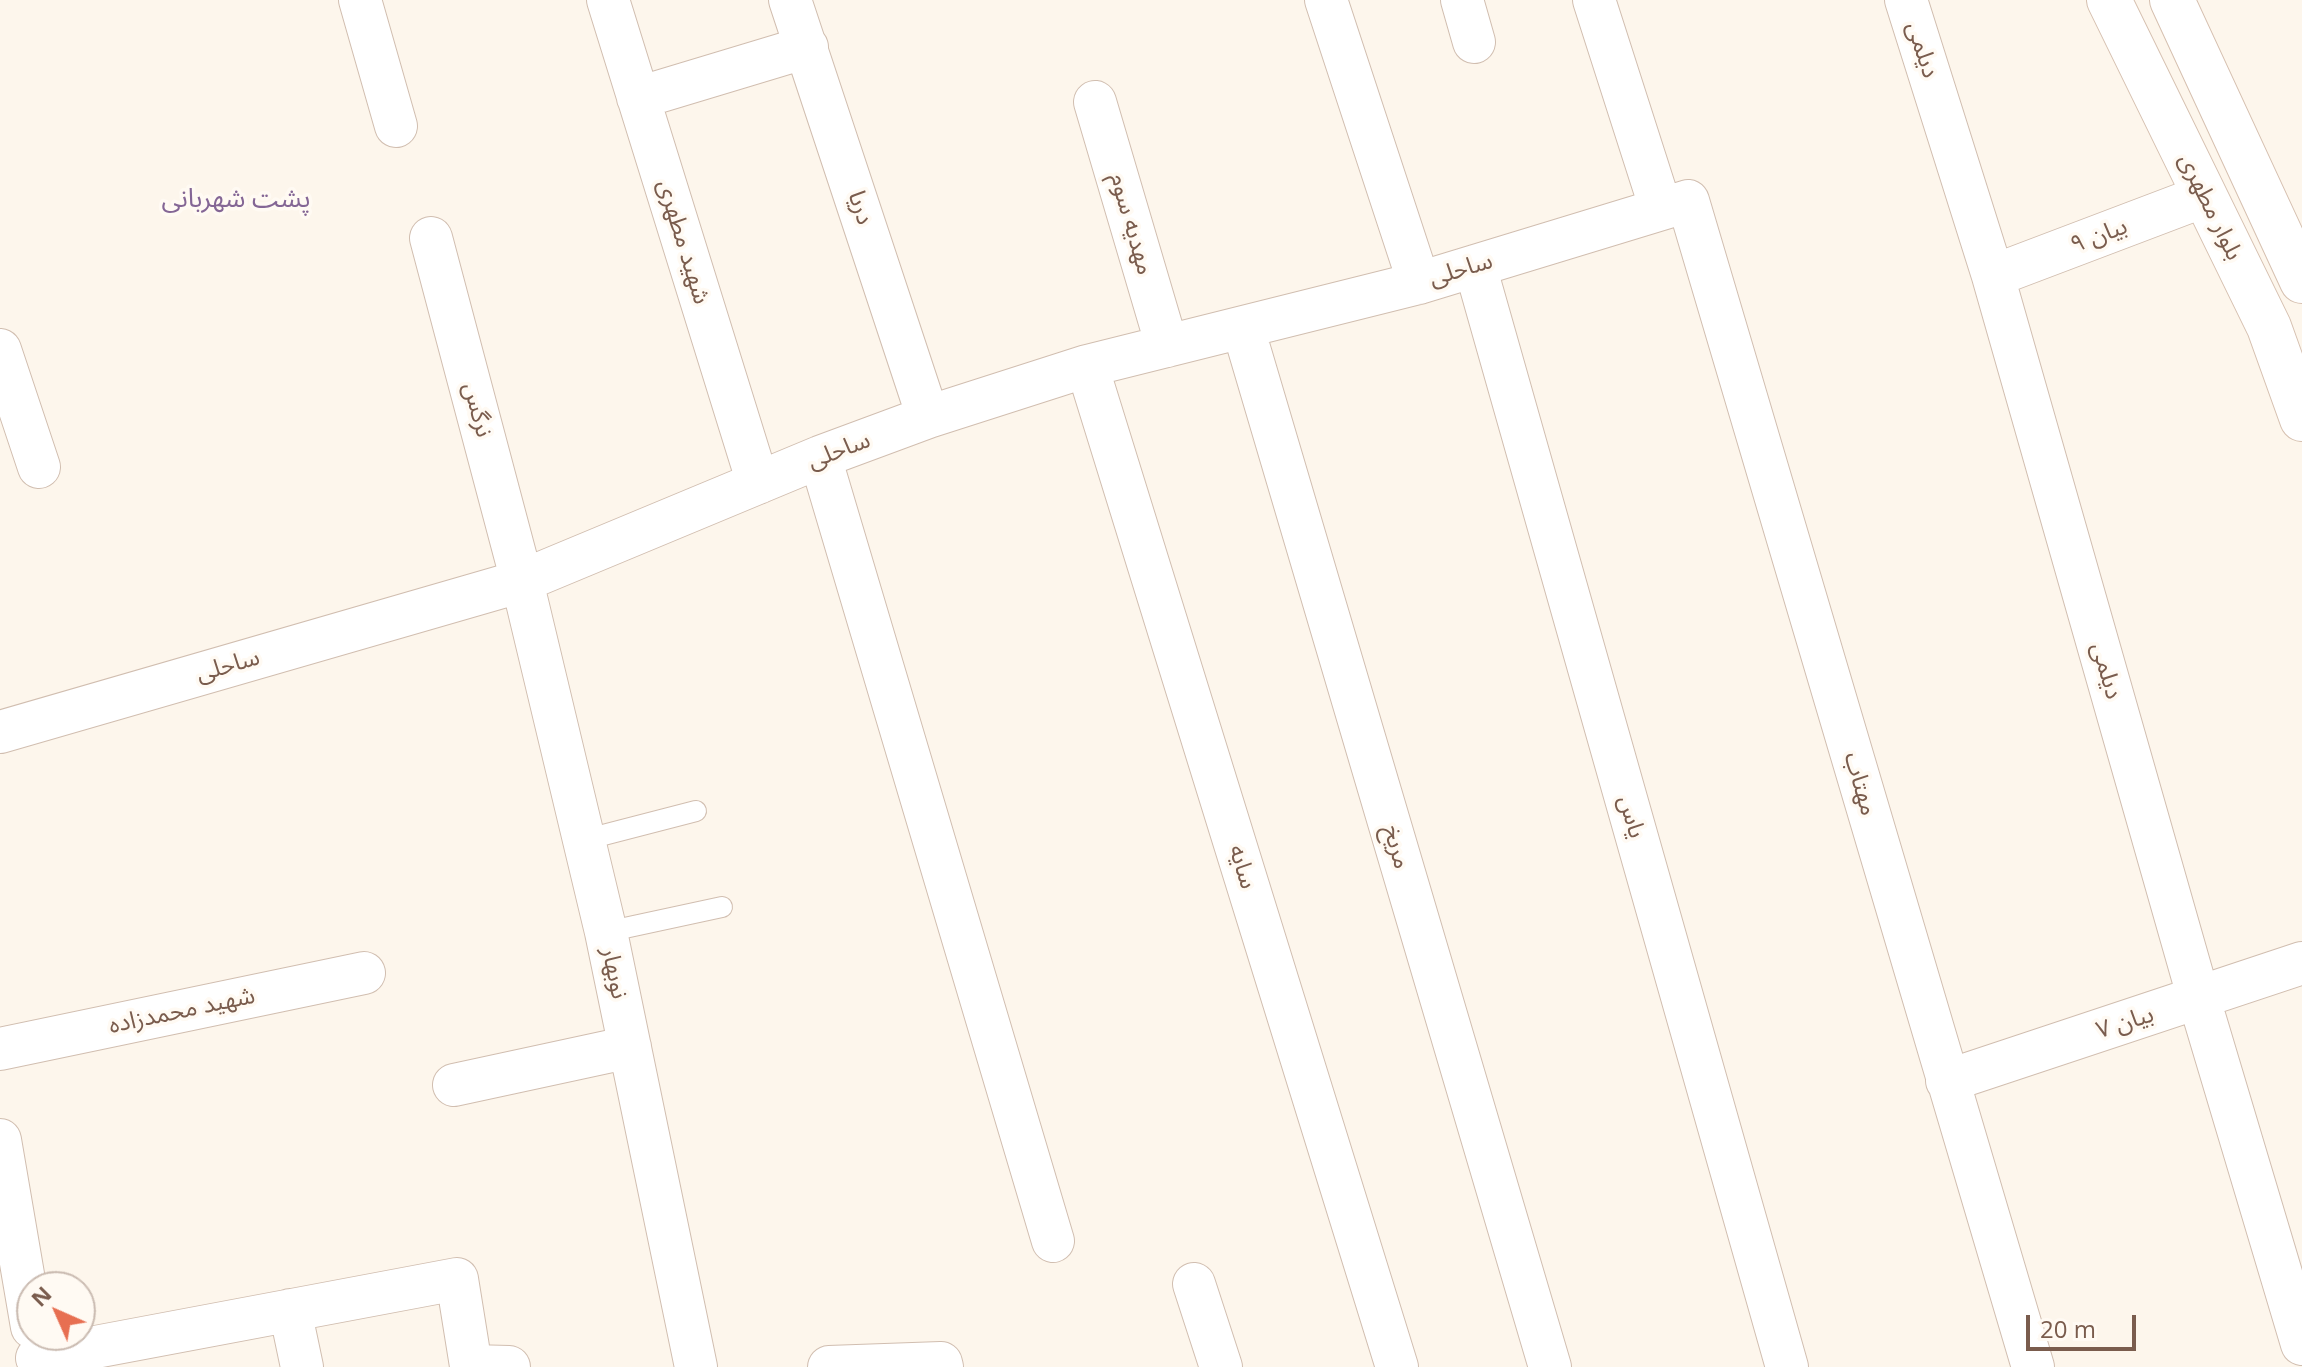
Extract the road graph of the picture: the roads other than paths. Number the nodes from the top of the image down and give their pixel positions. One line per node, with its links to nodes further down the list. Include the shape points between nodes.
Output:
1 (360, 0): 14 (street)
2 (608, 0): 12 (street, شهید مطهری)
3 (790, 0): 11 (street, دریا)
4 (1326, 0): 21 (street)
5 (1462, 0): 10 (street)
6 (1594, 0): 16 (street, مهتاب)
7 (1906, 0): 19 (street, دیلمی)
8 (2109, 0): 15 (main road, بلوار مطهری)
9 (2172, 0): 20 (main road)
10 (1474, 42)
11 (807, 47): 12 (street); 26 (street, دریا)
12 (638, 98): 30 (street, شهید مطهری)
13 (1095, 102): 23 (street, مهدیه سوم)
14 (396, 126)
15 (2204, 196): 19 (street, بیان ۹); 27 (main road, بلوار مطهری, via 2269,327)
16 (1675, 205): 18 (street, ساحلی); 42 (street, مهتاب)
17 (431, 238): 31 (street, نرگس)
18 (1475, 266): 21 (street, ساحلی); 59 (street, یاس)
19 (1993, 276): 39 (street, دیلمی)
20 (2302, 281)
21 (1419, 283): 22 (street, ساحلی)
22 (1243, 328): 23 (street, ساحلی); 58 (street, مریخ)
23 (1167, 346): 25 (street, ساحلی)
24 (0, 350): 29 (street)
25 (1087, 366): 26 (street, ساحلی); 57 (street, سایه)
26 (928, 417): 28 (street, ساحلی)
27 (2302, 419)
28 (820, 457): 30 (street, ساحلی); 45 (street)
29 (39, 467)
30 (758, 483): 31 (street, ساحلی)
31 (522, 581): 32 (street, ساحلی); 34 (street, نوبهار)
32 (0, 732)
33 (696, 811): 34 (lane)
34 (584, 840): 36 (street, نوبهار)
35 (722, 907): 36 (lane)
36 (606, 932): 40 (street, نوبهار)
37 (2302, 963): 39 (street, بیان ۷)
38 (364, 973): 41 (street, شهید محمدزاده)
39 (2199, 999): 42 (street, بیان ۷); 50 (street, دیلمی)
40 (630, 1047): 43 (street); 53 (street, نوبهار)
41 (0, 1049)
42 (1947, 1081): 60 (street, مهتاب)
43 (454, 1085)
44 (0, 1140): 46 (street)
45 (1053, 1241)
46 (22, 1271)
47 (1194, 1284): 56 (street)
48 (290, 1310): 49 (street); 51 (street); 52 (street, via 457,1279 471,1366)
49 (96, 1338)
50 (2302, 1344)
51 (302, 1367)
52 (509, 1367)
53 (696, 1367)
54 (829, 1367): 55 (street)
55 (942, 1367)
56 (1221, 1367)
57 (1397, 1367)
58 (1550, 1367)
59 (1787, 1367)
60 (2033, 1367)

